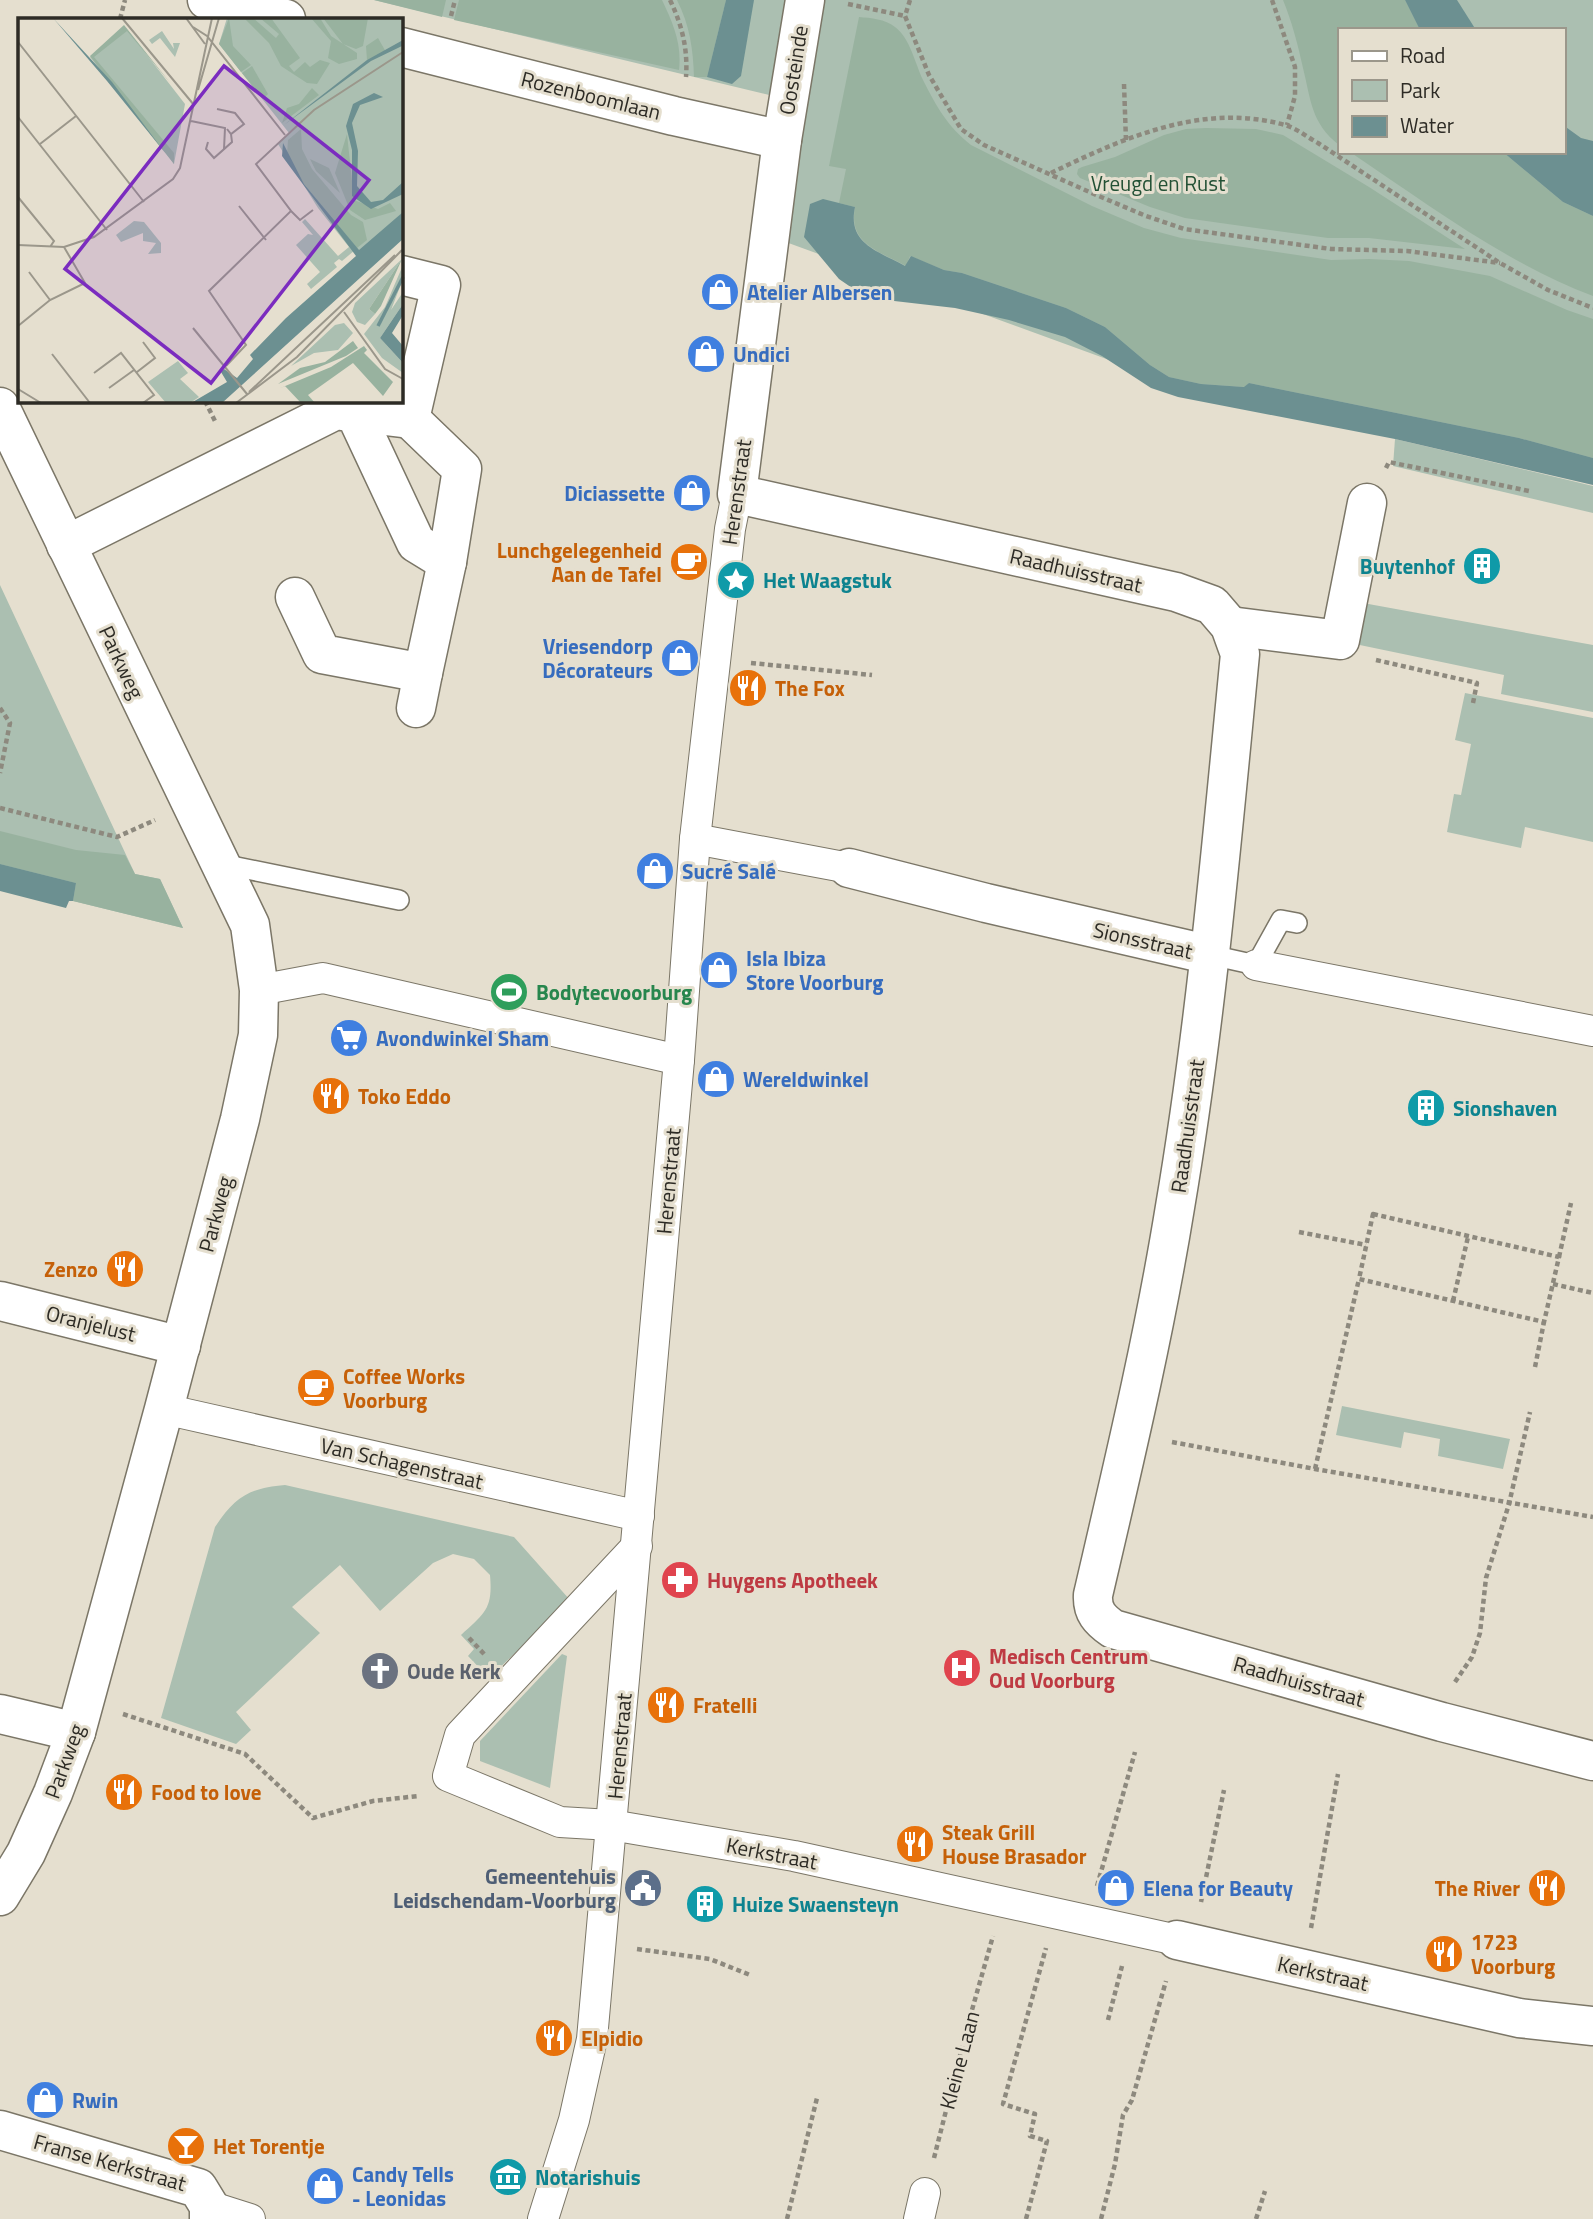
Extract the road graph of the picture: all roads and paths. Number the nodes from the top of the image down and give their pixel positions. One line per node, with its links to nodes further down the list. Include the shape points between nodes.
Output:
1 (125, 0): 8 (path)
2 (208, 0): 9 (street)
3 (670, 0): 12 (path, via 679,19 687,61)
4 (909, 0): 7 (path)
5 (1272, 0): 13 (path, via 1295,67)
6 (822, 1): 7 (path); 14 (street, Oosteinde)
7 (905, 16): 16 (path, via 929,75 961,129 984,145)
8 (120, 18)
9 (282, 18)
10 (402, 47): 12 (street, Rozenboomlaan)
11 (1124, 84): 15 (path)
12 (674, 116): 14 (street, Rozenboomlaan)
13 (1287, 125): 15 (path, via 1254,119 1196,119); 17 (path)
14 (782, 140): 24 (street, Herenstraat)
15 (1126, 141): 16 (path)
16 (1050, 173): 17 (path, via 1184,229 1331,249 1407,251)
17 (1500, 263): 19 (path)
18 (402, 275): 22 (street, via 441,285)
19 (1593, 308)
20 (355, 412): 22 (street); 26 (street, via 336,410 236,466); 27 (street, via 416,543)
21 (2, 418): 26 (street, Parkweg)
22 (410, 419): 27 (street, via 462,469)
23 (1529, 491): 25 (path, via 1389,462)
24 (737, 494): 29 (street, Raadhuisstraat, via 1176,592 1212,605); 38 (street, Herenstraat)
25 (1367, 503): 30 (street)
26 (66, 545): 36 (street, Parkweg)
27 (447, 562): 28 (street, via 420,690 322,654)
28 (295, 597)
29 (1230, 626): 30 (street); 43 (street, Raadhuisstraat, via 1240,654)
30 (1340, 640): 33 (path, via 1353,655 1477,683)
31 (740, 662): 32 (path)
32 (872, 675)
33 (1473, 703)
34 (0, 708): 35 (path, via 10,723)
35 (0, 774)
36 (189, 802): 37 (path, via 117,837); 39 (street, Parkweg)
37 (0, 808)
38 (695, 839): 40 (street, Sionsstraat); 47 (street, Herenstraat)
39 (222, 864): 41 (lane); 45 (street, Parkweg, via 250,925)
40 (849, 868): 43 (street, Sionsstraat)
41 (398, 900)
42 (1297, 923): 44 (lane, via 1281,920)
43 (1211, 955): 44 (lane, Sionsstraat); 63 (street, Raadhuisstraat, via 1175,1207)
44 (1256, 964): 46 (street, Sionsstraat)
45 (259, 989): 47 (street, via 323,978); 59 (street, Parkweg, via 258,1035 240,1119)
46 (1593, 1031)
47 (679, 1060): 66 (street, Herenstraat)
48 (1571, 1203): 52 (path)
49 (1299, 1232): 51 (path)
50 (1468, 1237): 51 (path, via 1373,1214); 52 (path); 57 (path)
51 (1366, 1245): 53 (path)
52 (1559, 1257): 54 (path)
53 (1359, 1279): 57 (path); 64 (path)
54 (1553, 1284): 55 (path); 58 (path)
55 (1593, 1293)
56 (0, 1301): 59 (street, Oranjelust)
57 (1453, 1301): 58 (path)
58 (1544, 1322): 60 (path)
59 (181, 1346): 61 (street, Parkweg)
60 (1535, 1367)
61 (164, 1409): 66 (street, Van Schagenstraat); 72 (street, Parkweg)
62 (1530, 1412): 65 (path)
63 (1130, 1433): 64 (path); 74 (street, Raadhuisstraat, via 1093,1595 1094,1609 1104,1623 1442,1723)
64 (1314, 1469): 65 (path)
65 (1509, 1504): 67 (path); 69 (path, via 1486,1578 1480,1633)
66 (639, 1516): 68 (street, Herenstraat)
67 (1593, 1517)
68 (637, 1546): 76 (street, via 460,1735); 78 (street, Herenstraat)
69 (1472, 1657)
70 (0, 1714): 72 (street)
71 (163, 1727): 76 (path, via 245,1754 313,1818 373,1801 417,1797)
72 (76, 1732): 79 (street, Parkweg, via 31,1841)
73 (1135, 1752): 82 (path)
74 (1593, 1761)
75 (1338, 1774): 85 (path)
76 (448, 1776): 78 (street, Kerkstraat, via 560,1822)
77 (1224, 1790): 83 (path)
78 (611, 1825): 80 (street, Kerkstraat, via 794,1856); 86 (street, Herenstraat)
79 (0, 1896)
80 (1003, 1901): 81 (street, Kerkstraat); 94 (path, Kleine Laan)
81 (1055, 1913): 82 (street, Kerkstraat); 99 (path, via 1003,2104 1035,2114 1030,2136 1047,2140)
82 (1088, 1920): 84 (street, Kerkstraat)
83 (1188, 1927): 84 (street, Kerkstraat); 90 (street, Kerkstraat, via 1519,2018)
84 (1132, 1930): 89 (path)
85 (1310, 1936)
86 (601, 1944): 87 (path, via 710,1959); 97 (street, Herenstraat, via 592,2039 574,2120)
87 (750, 1975)
88 (1167, 1978): 100 (path, via 1132,2101 1122,2115)
89 (1108, 2020)
90 (1593, 2026)
91 (817, 2098): 98 (path)
92 (0, 2130): 95 (street, Franse Kerkstraat, via 198,2188)
93 (1265, 2191): 101 (path)
94 (922, 2206)
95 (209, 2213): 96 (street, Franse Kerkstraat)
96 (250, 2219)
97 (543, 2219)
98 (787, 2219)
99 (1026, 2219)
100 (1101, 2219)
101 (1256, 2219)

